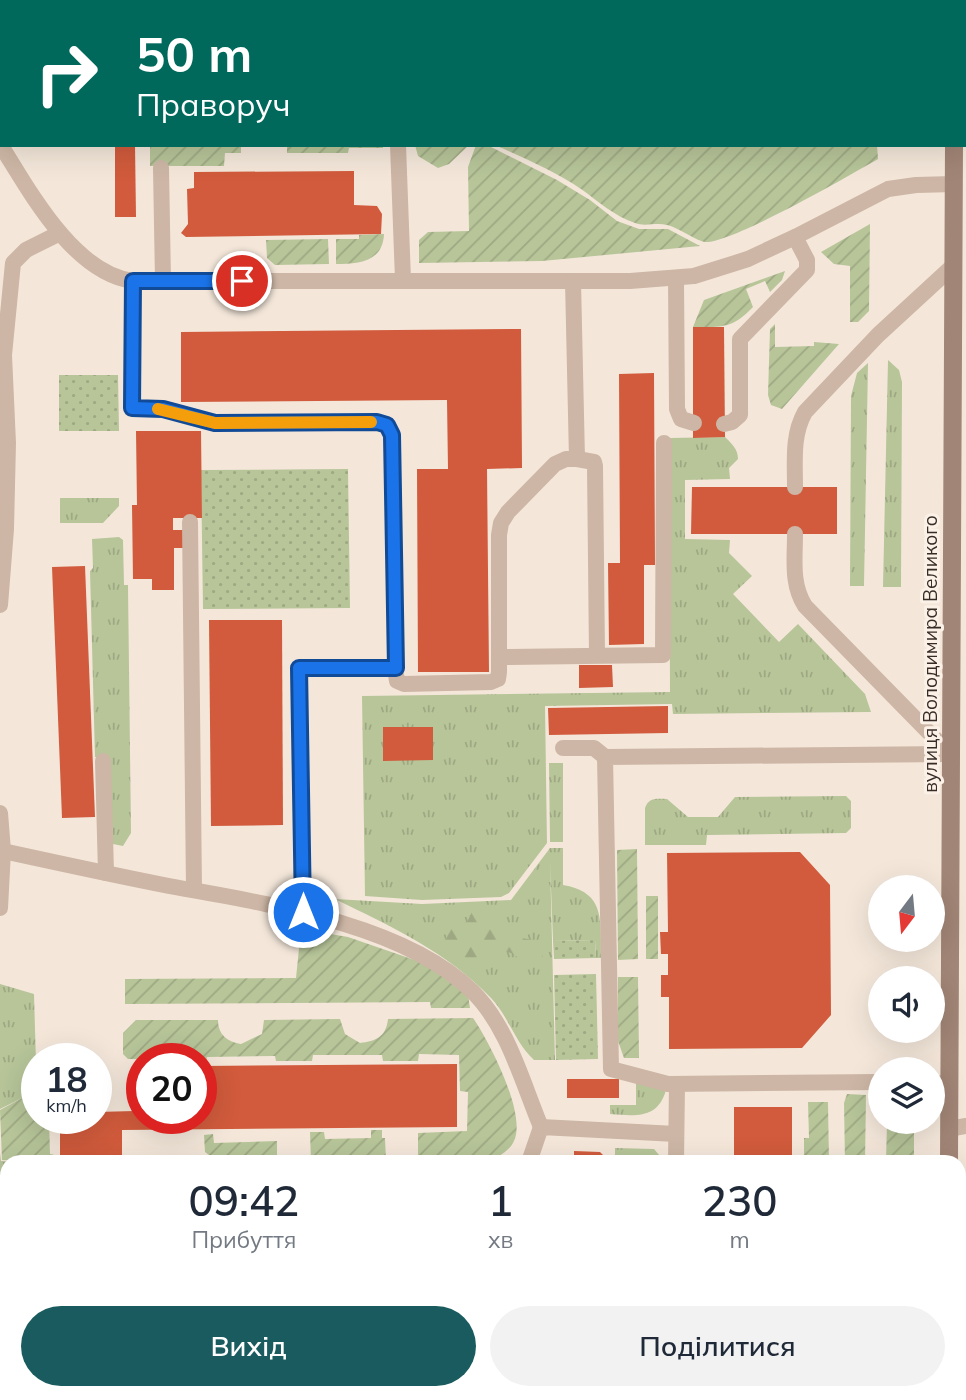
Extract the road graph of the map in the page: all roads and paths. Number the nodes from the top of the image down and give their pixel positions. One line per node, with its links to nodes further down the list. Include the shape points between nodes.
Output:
1 (2, 147): 6 (lane)
2 (398, 147): 10 (lane)
3 (954, 147): 5 (main road, вулиця Володимира Великого)
4 (161, 168): 12 (lane)
5 (954, 184): 7 (lane, via 888,189); 8 (main road, вулиця Володимира Великого)
6 (60, 233): 11 (lane, via 99,268); 21 (lane, via 26,250 13,263 4,355 6,529)
7 (795, 237): 9 (lane, via 748,259); 15 (lane, via 807,270 732,339 733,401 740,415)
8 (953, 267): 18 (lane, via 878,335 805,412 796,437); 26 (main road, вулиця Володимира Великого)
9 (676, 279): 13 (lane); 14 (lane, via 685,339 685,401 678,415)
10 (403, 280): 12 (lane); 13 (lane)
11 (133, 281): 12 (lane); 24 (lane, via 132,408 163,409 215,423 387,425 392,435)
12 (163, 281)
13 (573, 281): 17 (lane)
14 (694, 424)
15 (724, 424)
16 (664, 443): 22 (lane, via 663,655)
17 (577, 459): 22 (lane, via 596,466); 23 (lane, via 555,464 502,523)
18 (795, 487)
19 (190, 522): 32 (lane)
20 (795, 534): 26 (lane, via 795,581 805,606)
21 (0, 605)
22 (597, 655): 23 (lane)
23 (500, 657): 24 (lane, via 498,679 491,682 404,684 397,681)
24 (396, 668): 34 (lane, via 299,668)
25 (563, 748): 27 (lane, via 594,748)
26 (950, 754): 27 (lane); 35 (main road, вулиця Володимира Великого)
27 (605, 757): 37 (lane, via 610,1065 616,1071)
28 (103, 761): 31 (lane)
29 (0, 813): 30 (lane)
30 (2, 851): 31 (lane); 33 (lane)
31 (106, 873): 32 (lane)
32 (194, 890): 34 (lane)
33 (0, 908)
34 (303, 912): 39 (lane, via 427,957 472,991 504,1038)
35 (942, 1057)
36 (868, 1082): 37 (lane)
37 (677, 1084): 41 (lane)
38 (945, 1095): 40 (main road, вулиця Володимира Великого)
39 (541, 1127): 41 (lane); 42 (lane)
40 (957, 1128): 44 (main road, вулиця Володимира Великого)
41 (676, 1134): 43 (lane)
42 (531, 1155)
43 (676, 1155)
44 (950, 1155)

